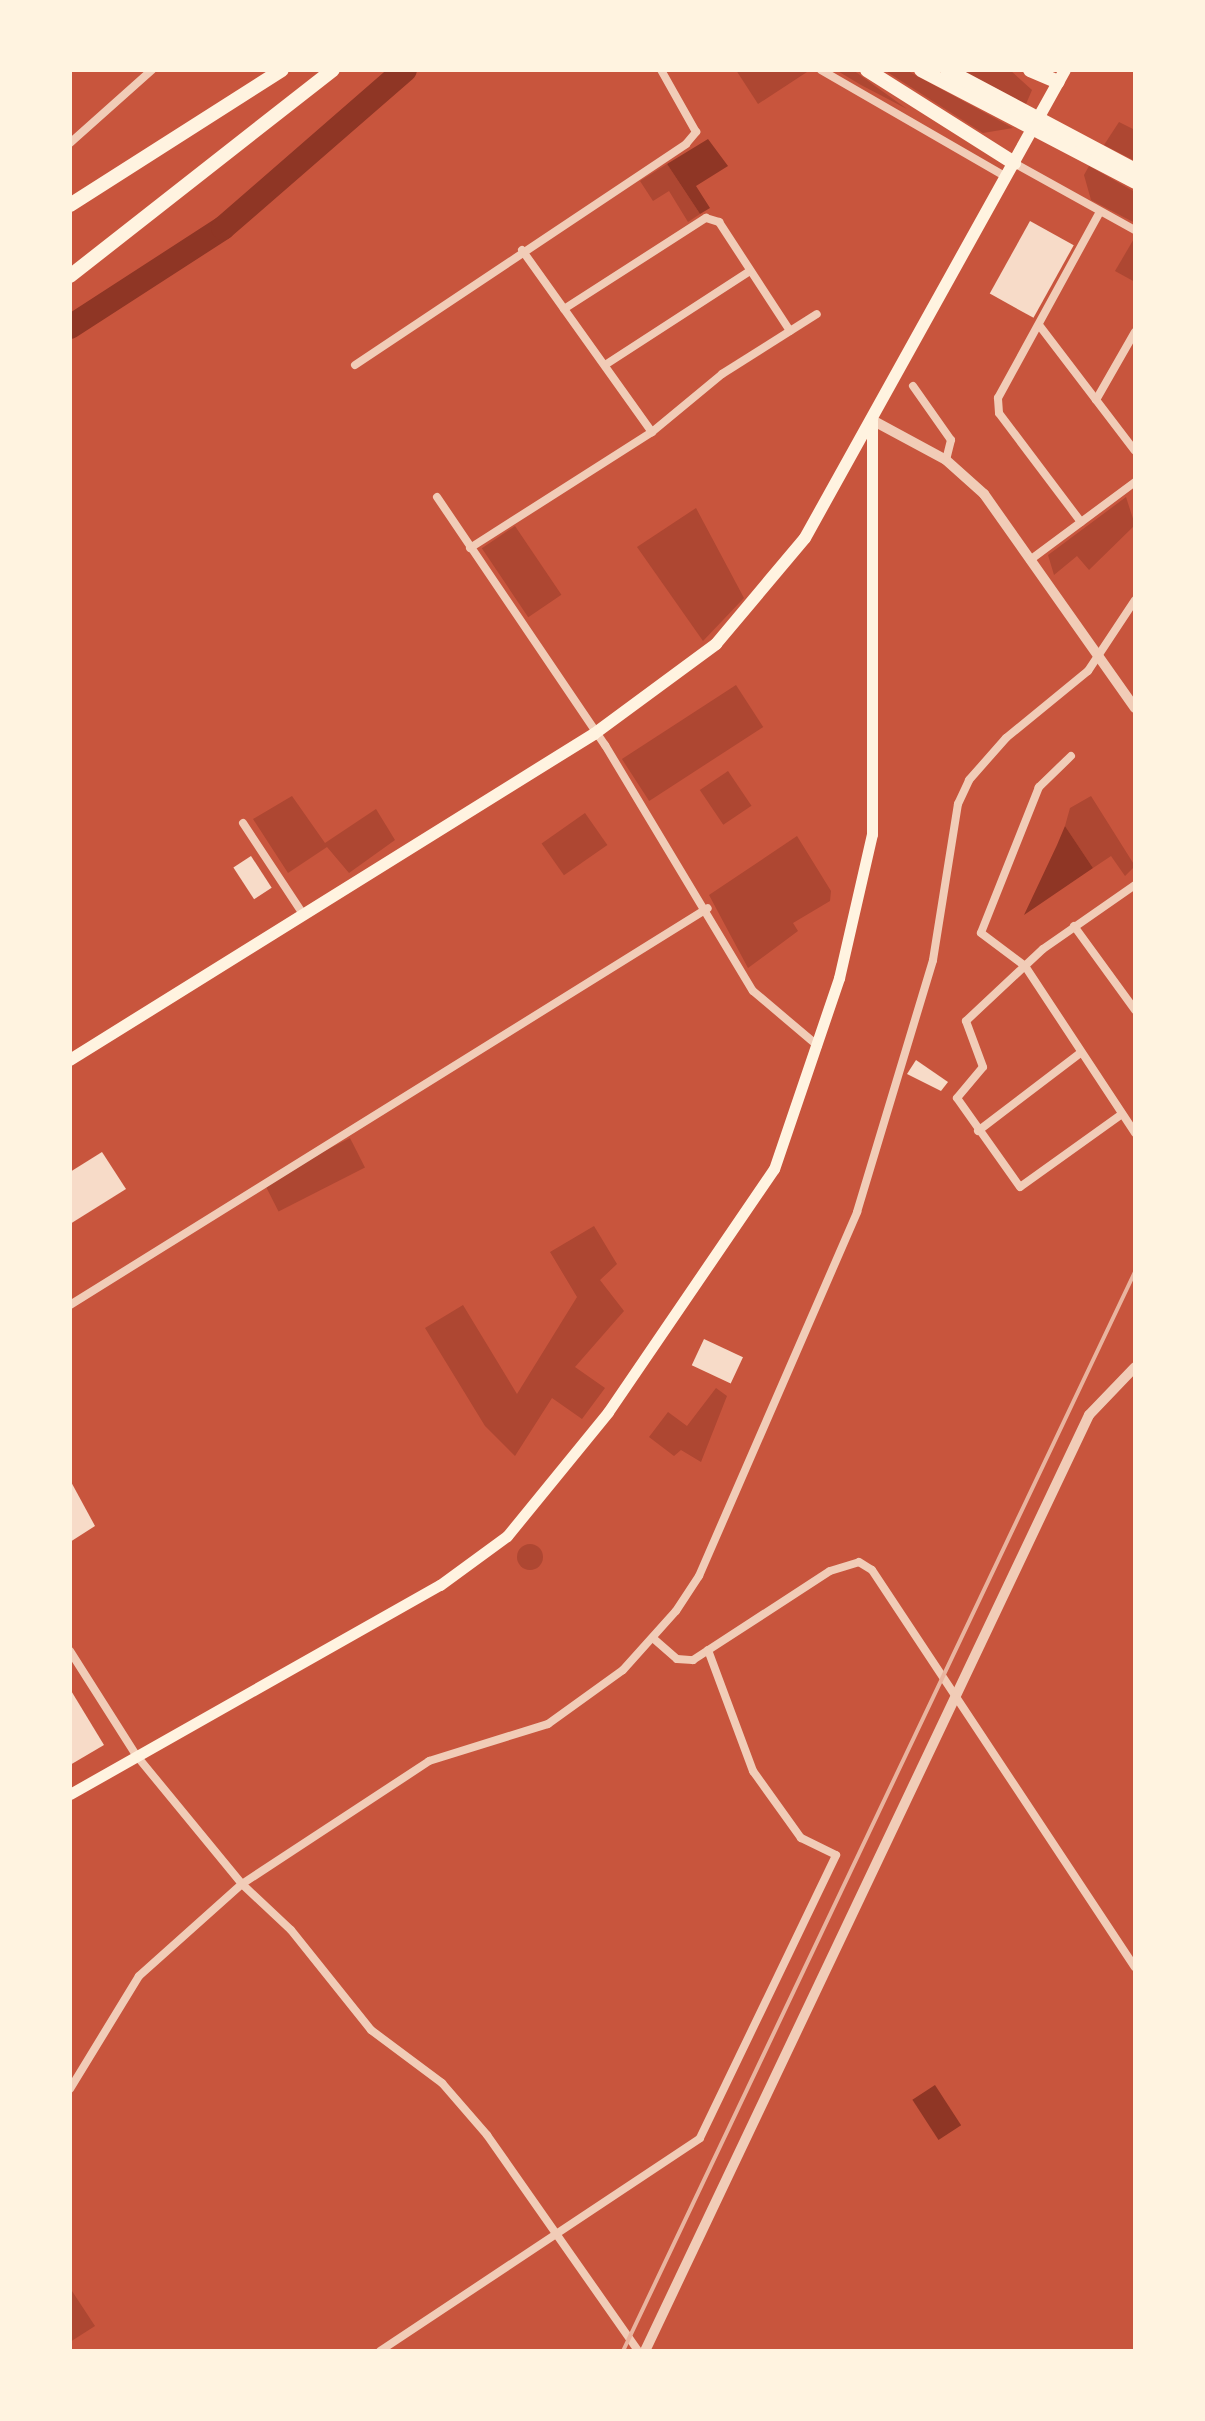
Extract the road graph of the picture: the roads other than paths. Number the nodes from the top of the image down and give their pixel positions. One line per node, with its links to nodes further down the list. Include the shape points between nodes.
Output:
1 (152, 70): 13 (street)
2 (282, 70): 18 (highway)
3 (333, 70): 23 (highway)
4 (661, 70): 21 (street, via 696,132)
5 (821, 70): 16 (street)
6 (867, 70): 14 (highway)
7 (921, 70): 11 (highway)
8 (947, 70): 11 (highway)
9 (1030, 70): 10 (highway)
10 (1061, 76): 14 (main road)
11 (1016, 113): 12 (highway)
12 (1050, 131): 15 (highway); 17 (highway)
13 (70, 143)
14 (1014, 163): 16 (main road); 19 (street)
15 (1135, 170)
16 (1006, 177): 33 (main road)
17 (1135, 182)
18 (70, 205)
19 (1100, 212): 20 (street); 26 (street)
20 (1135, 230)
21 (522, 250): 24 (street); 29 (street)
22 (750, 271): 24 (street, via 719,222 706,218); 27 (street); 30 (street)
23 (70, 276)
24 (564, 309): 30 (street)
25 (817, 314): 27 (street)
26 (1039, 325): 32 (street); 39 (street, via 998,398 999,413)
27 (790, 331): 34 (street)
28 (1135, 332): 32 (street)
29 (355, 365)
30 (605, 365): 34 (street)
31 (913, 386): 36 (street, via 951,440)
32 (1096, 400): 35 (street)
33 (872, 420): 36 (street); 45 (main road, via 805,538 758,600 668,685); 54 (main road, via 872,834)
34 (652, 432): 40 (street)
35 (1135, 451)
36 (946, 460): 41 (street, via 984,494)
37 (1135, 482): 39 (street)
38 (437, 497): 40 (street)
39 (1081, 522): 41 (street)
40 (470, 548): 45 (street)
41 (1030, 560): 43 (street)
42 (1135, 600): 43 (street)
43 (1097, 657): 44 (street); 62 (street, via 969,780 958,804 933,960 857,1212 699,1576)
44 (1135, 708)
45 (594, 734): 49 (street); 50 (main road)
46 (1071, 756): 52 (street, via 1039,787 981,927 986,940)
47 (243, 823): 50 (street)
48 (1135, 885): 51 (street)
49 (708, 908): 54 (street, via 753,991); 60 (street)
50 (303, 914): 56 (main road)
51 (1074, 926): 52 (street); 53 (street)
52 (1025, 966): 55 (street); 58 (street, via 963,1028 983,1067 957,1098)
53 (1135, 1010)
54 (818, 1046): 66 (main road, via 793,1127 751,1208 532,1510 440,1585)
55 (1079, 1054): 57 (street); 58 (street)
56 (70, 1060)
57 (1122, 1114): 58 (street, via 1020,1187); 59 (street)
58 (978, 1131)
59 (1135, 1133)
60 (70, 1305)
61 (1135, 1367): 65 (street, via 1089,1415)
62 (654, 1639): 63 (street, via 677,1659); 68 (street, via 548,1724 429,1761)
63 (708, 1650): 65 (street, via 830,1571 859,1562 872,1570); 71 (street, via 753,1771 801,1838 836,1855 700,2138)
64 (70, 1651): 66 (street)
65 (955, 1698): 69 (street, via 1099,1903); 74 (street)
66 (136, 1755): 67 (main road); 68 (street)
67 (70, 1794)
68 (242, 1884): 70 (street, via 139,1976); 71 (street, via 291,1930 371,2030 455,2096)
69 (1135, 1967)
70 (70, 2089)
71 (557, 2232): 72 (street); 73 (street)
72 (380, 2351)
73 (638, 2351)
74 (645, 2351)

